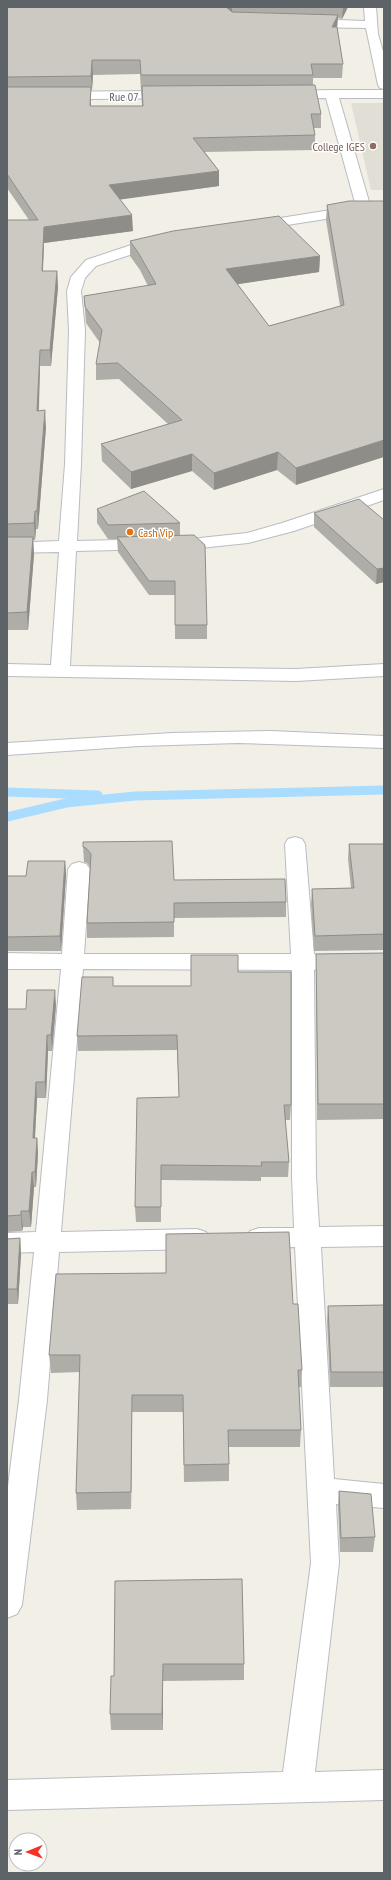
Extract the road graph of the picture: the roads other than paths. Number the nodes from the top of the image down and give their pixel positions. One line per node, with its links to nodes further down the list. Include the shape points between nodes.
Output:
1 (370, 7): 3 (street)
2 (294, 22): 3 (street)
3 (371, 25): 4 (street)
4 (384, 85)
5 (331, 94): 6 (street); 8 (street); 10 (street)
6 (384, 94)
7 (181, 95): 9 (street, Rue 07)
8 (276, 95)
9 (7, 96)
10 (364, 209): 11 (street); 12 (street)
11 (384, 209)
12 (245, 228)
13 (175, 240): 15 (street, via 139,247 91,263 78,276 74,290 77,330)
14 (384, 494): 15 (street, via 248,538)
15 (68, 547): 16 (street); 19 (street)
16 (7, 548)
17 (7, 670): 19 (street)
18 (384, 670): 19 (street, via 296,675)
19 (60, 671)
20 (384, 742): 21 (street, via 271,737 202,738)
21 (7, 749)
22 (295, 844): 27 (street)
23 (79, 869): 25 (street)
24 (7, 960): 25 (street)
25 (73, 960): 27 (street); 31 (street)
26 (340, 961): 27 (street)
27 (303, 962): 29 (street)
28 (384, 1236): 29 (street)
29 (306, 1237): 31 (street); 32 (street)
30 (7, 1243): 31 (street)
31 (47, 1243): 34 (street, via 33,1400)
32 (320, 1490): 33 (street); 36 (street, via 325,1563)
33 (384, 1496)
34 (7, 1605)
35 (384, 1785): 36 (street)
36 (296, 1788): 37 (street)
37 (7, 1795)

